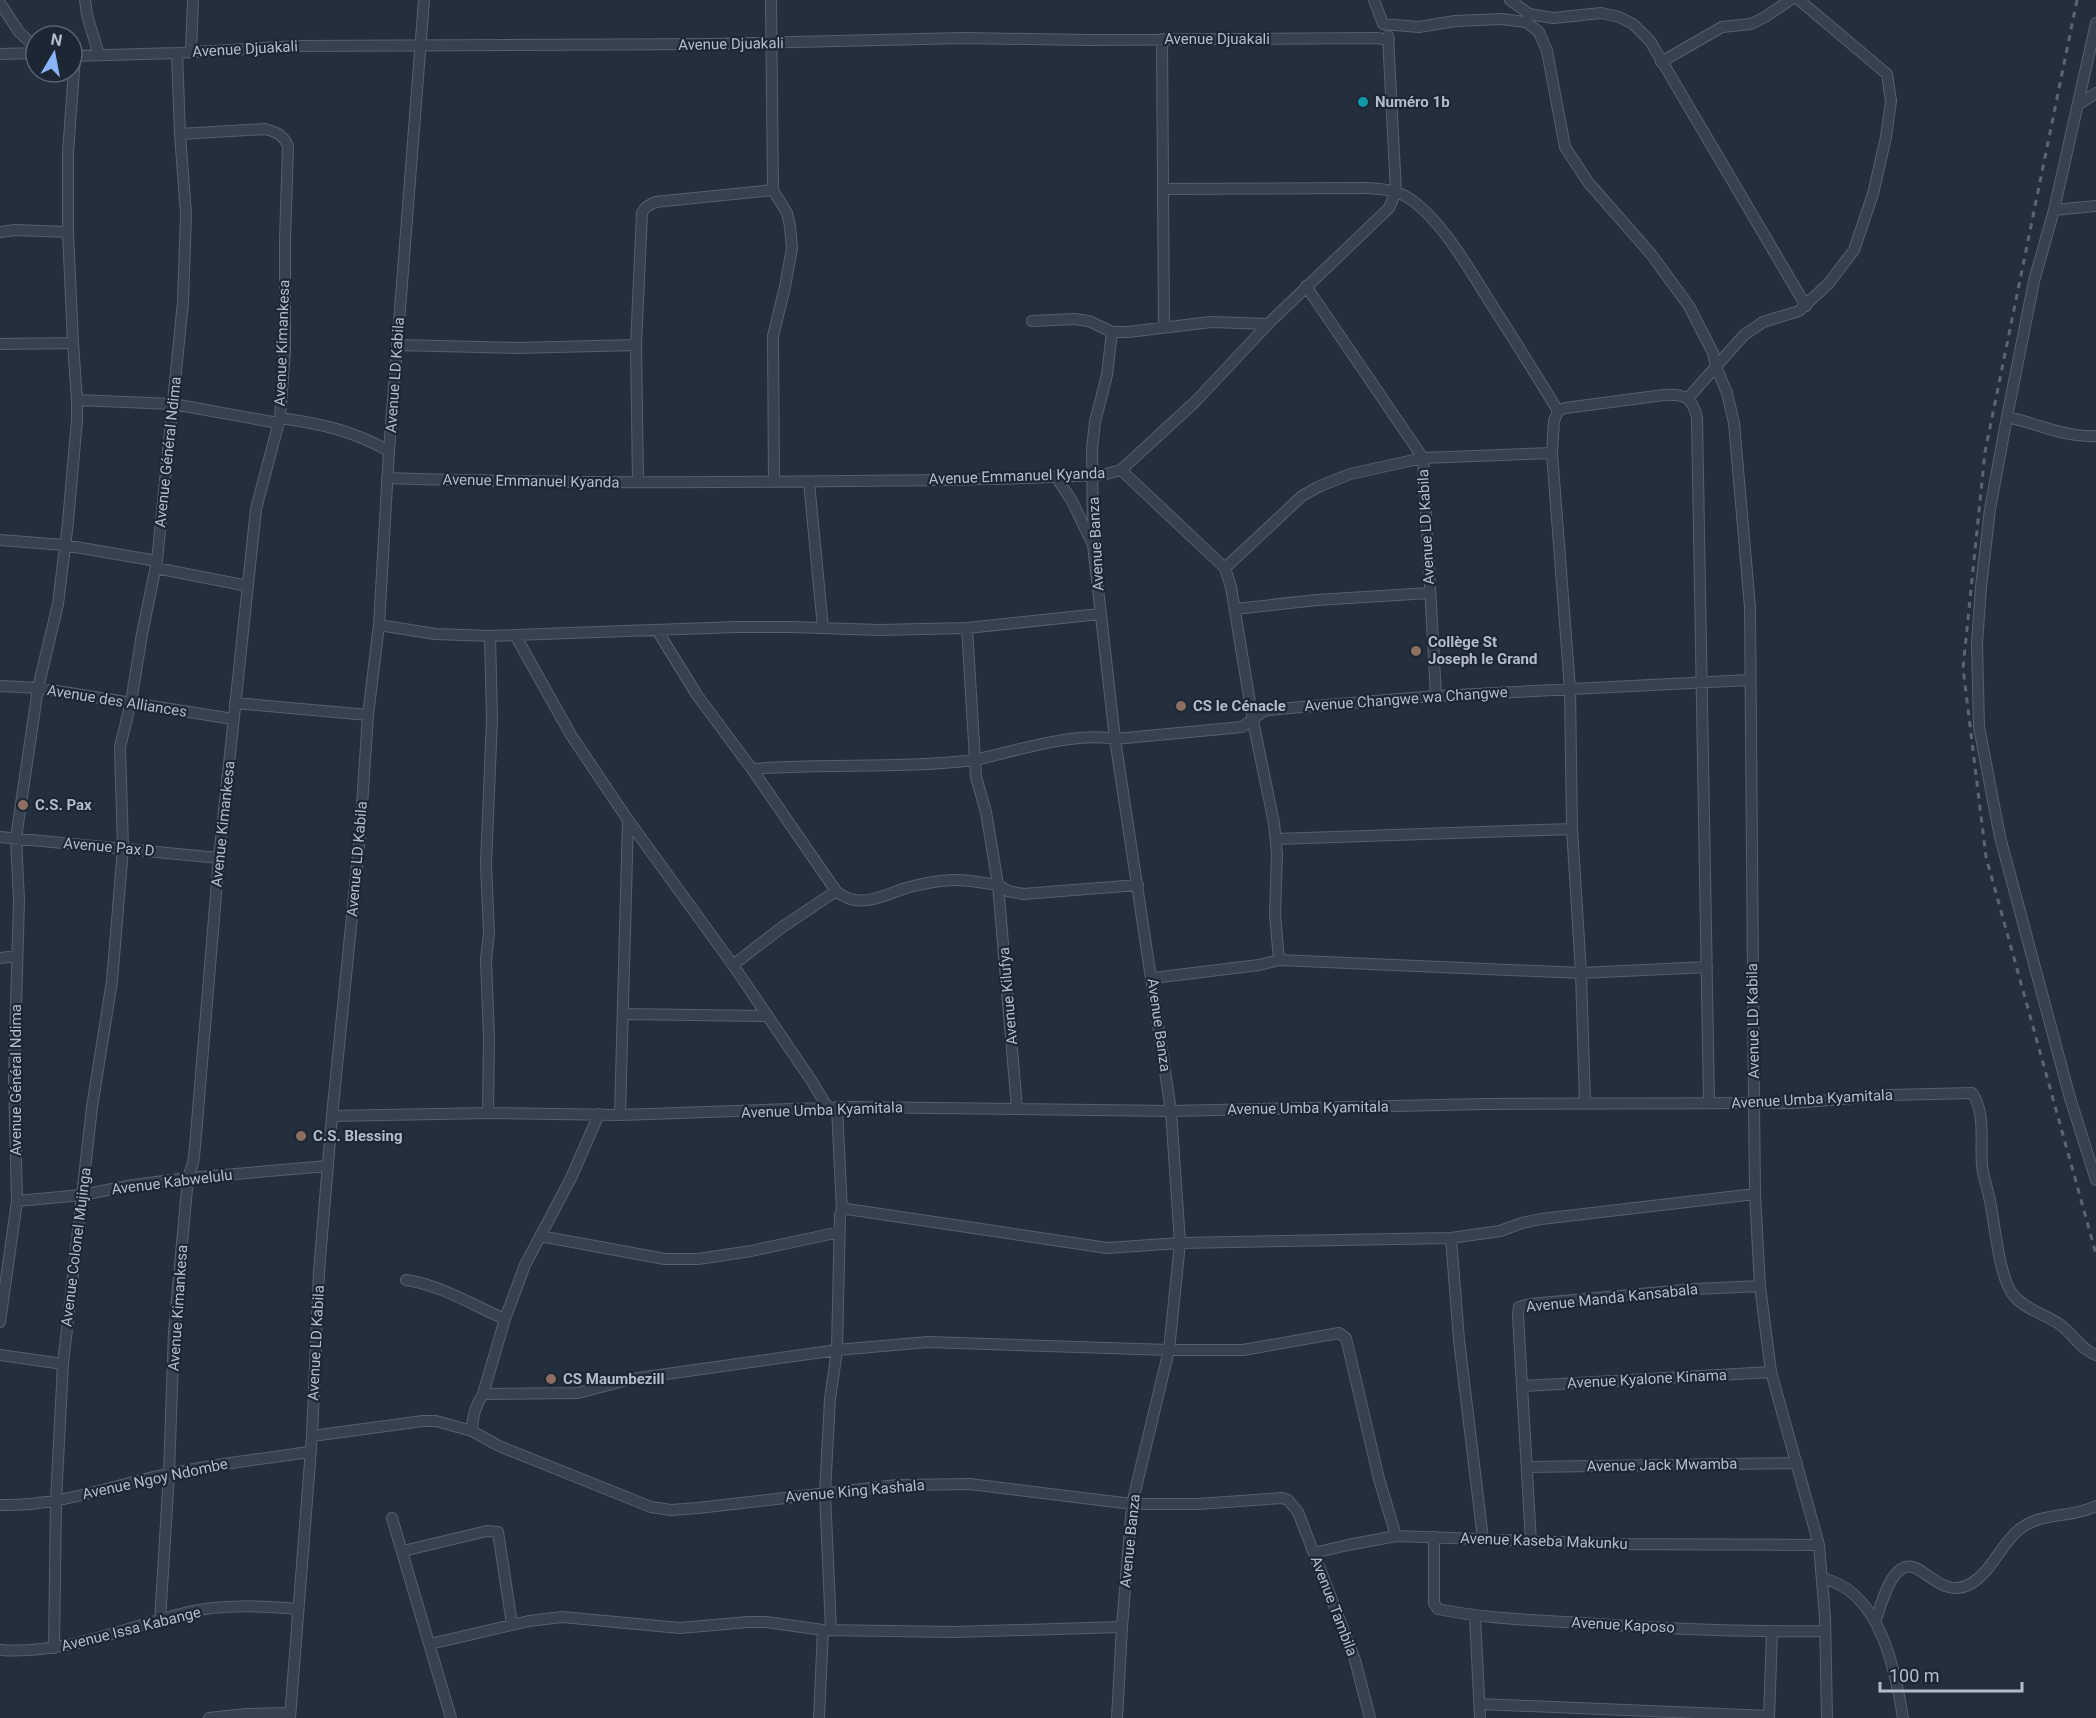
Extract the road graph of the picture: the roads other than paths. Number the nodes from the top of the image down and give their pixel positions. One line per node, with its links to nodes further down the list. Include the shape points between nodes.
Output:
1 (85, 0): 22 (street)
2 (193, 0): 18 (street)
3 (424, 0): 17 (street, Avenue LD Kabila)
4 (771, 0): 16 (street)
5 (1374, 0): 12 (street)
6 (1510, 0): 10 (street, Avenue LD Kabila)
7 (1790, 0): 24 (street, via 1750,24 1722,27)
8 (1799, 0): 37 (street, via 1887,74 1891,101 1873,194 1854,250)
9 (0, 3): 13 (street)
10 (1527, 18): 12 (street, via 1419,27); 24 (street, via 1601,13 1618,17 1633,24 1650,41); 46 (street, Avenue LD Kabila, via 1539,32 1547,51 1565,147 1588,182 1651,254 1689,306 1706,336)
11 (2096, 23): 27 (street)
12 (1383, 24): 15 (street)
13 (24, 37)
14 (1162, 39): 15 (street, Avenue Djuakali); 16 (street, Avenue Djuakali, via 964,38); 29 (street)
15 (1389, 40): 31 (street)
16 (773, 43): 17 (street, Avenue Djuakali); 30 (street)
17 (420, 45): 18 (street, Avenue Djuakali); 44 (street, Avenue LD Kabila)
18 (191, 52): 20 (street, Avenue Djuakali)
19 (24, 53): 21 (street)
20 (177, 53): 22 (street, Avenue Djuakali); 28 (street, Avenue Général Ndima)
21 (0, 54)
22 (99, 55): 23 (street, Avenue Djuakali)
23 (84, 56)
24 (1662, 62): 37 (street)
25 (72, 84): 35 (street, Avenue Général Ndima)
26 (2096, 93): 27 (street)
27 (2079, 104): 33 (street)
28 (180, 134): 49 (street, Avenue Général Ndima, via 186,214 183,302); 52 (street, Avenue Kimankesa, via 265,129 278,133 288,146 285,350)
29 (1163, 189): 31 (street, via 1367,188); 40 (street)
30 (773, 190): 45 (street, via 655,202 646,207 640,222); 62 (street, via 787,213 792,248 773,336)
31 (1396, 192): 36 (street, Avenue Emmanuel Kyanda, via 1389,208); 50 (street, via 1417,204 1442,230)
32 (2096, 206): 33 (street)
33 (2054, 210): 51 (street, via 2034,281)
34 (0, 232): 35 (street)
35 (68, 232): 42 (street, Avenue Général Ndima)
36 (1306, 285): 39 (street, Avenue Emmanuel Kyanda); 56 (street, Avenue LD Kabila)
37 (1806, 306): 46 (street, via 1754,327)
38 (1032, 321): 41 (street, via 1089,321)
39 (1268, 324): 40 (street, via 1211,322); 57 (street, Avenue Emmanuel Kyanda, via 1196,401)
40 (1164, 327): 41 (street)
41 (1112, 332): 58 (street, Avenue Banza, via 1107,375 1095,422)
42 (73, 343): 43 (street); 48 (street, Avenue Général Ndima)
43 (0, 344)
44 (397, 345): 45 (street); 54 (street, Avenue LD Kabila)
45 (636, 345): 61 (street)
46 (1716, 367): 47 (street); 79 (street, Avenue LD Kabila, via 1734,423 1749,607)
47 (1688, 398): 50 (street, via 1664,395); 80 (street, via 1697,418)
48 (78, 400): 49 (street); 65 (street, Avenue Général Ndima)
49 (173, 404): 52 (street); 67 (street, Avenue Général Ndima)
50 (1558, 411): 55 (street)
51 (2007, 417): 53 (street, via 2066,435); 124 (street, via 1981,587 1977,644 1979,727 2000,837)
52 (279, 420): 54 (street, via 343,430); 69 (street, Avenue Kimankesa, via 256,509)
53 (2096, 436)
54 (389, 451): 60 (street, Avenue LD Kabila)
55 (1552, 453): 56 (street); 83 (street)
56 (1423, 458): 68 (street, via 1350,474 1318,487 1302,496); 70 (street, Avenue LD Kabila)
57 (1121, 470): 58 (street, Avenue Emmanuel Kyanda); 68 (street)
58 (1093, 475): 59 (street, Avenue Emmanuel Kyanda); 66 (street, Avenue Banza)
59 (1056, 477): 63 (street, Avenue Emmanuel Kyanda); 66 (street)
60 (387, 478): 61 (street, Avenue Emmanuel Kyanda); 73 (street, Avenue LD Kabila)
61 (638, 482): 62 (street, Avenue Emmanuel Kyanda)
62 (774, 482): 63 (street, Avenue Emmanuel Kyanda)
63 (809, 482): 74 (street)
64 (0, 540): 65 (street)
65 (64, 545): 67 (street); 82 (street, Avenue Général Ndima, via 58,604)
66 (1093, 545): 72 (street, Avenue Banza)
67 (156, 565): 69 (street); 85 (street, Avenue Général Ndima)
68 (1225, 568): 71 (street)
69 (248, 586): 86 (street, Avenue Kimankesa)
70 (1430, 593): 71 (street); 84 (street, Avenue LD Kabila)
71 (1235, 609): 89 (street)
72 (1100, 614): 75 (street); 90 (street, Avenue Banza)
73 (379, 625): 78 (street, via 435,634); 87 (street, Avenue LD Kabila)
74 (822, 628): 75 (street); 76 (street)
75 (967, 628): 91 (street, Avenue Kilufya)
76 (657, 630): 77 (street); 92 (street, via 697,695)
77 (515, 635): 78 (street); 93 (street, via 565,726)
78 (490, 636): 118 (street)
79 (1749, 680): 80 (street); 114 (street, Avenue LD Kabila)
80 (1703, 682): 83 (street, Avenue Changwe wa Changwe); 107 (street)
81 (0, 686): 82 (street, Avenue des Alliances)
82 (38, 688): 85 (street, Avenue des Alliances); 96 (street, Avenue Général Ndima)
83 (1570, 689): 84 (street, Avenue Changwe wa Changwe); 94 (street)
84 (1436, 696): 89 (street, Avenue Changwe wa Changwe, via 1278,709 1264,711)
85 (131, 702): 88 (street, Avenue des Alliances); 98 (street, Avenue Général Ndima, via 120,747)
86 (235, 703): 87 (street); 88 (street, Avenue Kimankesa)
87 (368, 715): 121 (street, Avenue LD Kabila)
88 (233, 719): 99 (street, Avenue Kimankesa)
89 (1253, 721): 90 (street, Avenue Changwe wa Changwe, via 1242,728); 97 (street)
90 (1115, 739): 91 (street, Avenue Changwe wa Changwe, via 1078,738); 101 (street, Avenue Banza)
91 (975, 760): 92 (street, Avenue Changwe wa Changwe); 100 (street, Avenue Kilufya)
92 (752, 770): 102 (street)
93 (628, 820): 106 (street); 110 (street)
94 (1572, 829): 97 (street); 108 (street)
95 (0, 837): 96 (street, Avenue Pax D)
96 (16, 838): 98 (street, Avenue Pax D); 103 (street, Avenue Général Ndima)
97 (1276, 838): 105 (street)
98 (123, 848): 99 (street, Avenue Pax D); 126 (street, Avenue Colonel Mujinga, via 112,981)
99 (219, 858): 123 (street, Avenue Kimankesa, via 193,1163)
100 (998, 885): 101 (street, via 1023,894); 102 (street, via 953,880 917,885 862,902); 116 (street, Avenue Kilufya)
101 (1138, 885): 109 (street, Avenue Banza)
102 (836, 891): 106 (street)
103 (17, 956): 104 (street); 127 (street, Avenue Général Ndima)
104 (0, 958)
105 (1279, 960): 108 (street); 109 (street)
106 (733, 965): 111 (street)
107 (1707, 967): 108 (street); 112 (street)
108 (1581, 972): 113 (street)
109 (1153, 978): 117 (street, Avenue Banza)
110 (623, 1014): 111 (street); 120 (street)
111 (768, 1016): 115 (street)
112 (1709, 1102): 113 (street, Avenue Umba Kyamitala); 114 (street, Avenue Umba Kyamitala)
113 (1585, 1103): 117 (street, Avenue Umba Kyamitala)
114 (1754, 1103): 125 (street, Avenue LD Kabila); 140 (street, Avenue Umba Kyamitala, via 1972,1094 1979,1111 1982,1163 1998,1255 2013,1296 2061,1325)
115 (832, 1108): 116 (street, Avenue Umba Kyamitala); 120 (street, Avenue Umba Kyamitala); 128 (street)
116 (1017, 1108): 117 (street, Avenue Umba Kyamitala)
117 (1171, 1111): 132 (street, Avenue Banza)
118 (488, 1113): 119 (street, Avenue Umba Kyamitala); 121 (street, Avenue Umba Kyamitala)
119 (599, 1114): 120 (street, Avenue Umba Kyamitala); 130 (street)
120 (620, 1115)
121 (332, 1116): 122 (street, Avenue LD Kabila)
122 (328, 1166): 123 (street, Avenue Kabwelulu); 146 (street, Avenue LD Kabila)
123 (188, 1178): 126 (street, Avenue Kabwelulu); 150 (street, Avenue Kimankesa, via 174,1331)
124 (2096, 1180)
125 (1755, 1194): 131 (street, via 1541,1219 1500,1231); 134 (street, Avenue LD Kabila)
126 (82, 1195): 127 (street, Avenue Kabwelulu); 141 (street, Avenue Colonel Mujinga)
127 (17, 1201): 136 (street, Avenue Général Ndima)
128 (842, 1211): 129 (street); 132 (street, via 1107,1248)
129 (840, 1232): 130 (street, via 698,1259 665,1259); 137 (street)
130 (540, 1236): 135 (street)
131 (1451, 1238): 132 (street); 160 (street)
132 (1180, 1243): 138 (street, Avenue Banza)
133 (406, 1280): 135 (street, via 440,1288)
134 (1760, 1286): 142 (street, Avenue LD Kabila); 143 (street, Avenue Manda Kansabala, via 1523,1305 1518,1311)
135 (505, 1319): 144 (street)
136 (0, 1322)
137 (837, 1350): 138 (street, via 928,1342); 144 (street, via 631,1379 578,1393); 151 (street)
138 (1169, 1350): 154 (street, Avenue Banza); 158 (street, via 1243,1350 1343,1335)
139 (0, 1355): 141 (street)
140 (2096, 1355)
141 (63, 1364): 152 (street, Avenue Colonel Mujinga)
142 (1771, 1372): 143 (street, Avenue Kyalone Kinama); 148 (street, Avenue LD Kabila)
143 (1522, 1386): 149 (street, Avenue Manda Kansabala)
144 (483, 1394): 145 (street, via 476,1404)
145 (471, 1431): 146 (street, Avenue King Kashala, via 423,1421); 151 (street, Avenue King Kashala, via 651,1507 698,1509)
146 (312, 1436): 147 (street, Avenue LD Kabila)
147 (309, 1452): 150 (street, Avenue Ngoy Ndombe); 166 (street, Avenue LD Kabila)
148 (1797, 1463): 149 (street, Avenue Jack Mwamba); 162 (street, Avenue LD Kabila)
149 (1527, 1467): 161 (street, Avenue Manda Kansabala)
150 (169, 1473): 152 (street, Avenue Ngoy Ndombe); 168 (street, Avenue Kimankesa)
151 (825, 1492): 154 (street, Avenue King Kashala, via 897,1485 970,1484); 172 (street)
152 (56, 1500): 155 (street, Avenue Ngoy Ndombe); 176 (street, Avenue Colonel Mujinga)
153 (1288, 1500): 154 (street, Avenue King Kashala); 164 (street, Avenue Tambila, via 1298,1512)
154 (1132, 1504): 171 (street, Avenue Banza)
155 (0, 1505)
156 (2096, 1506): 169 (street, via 2023,1526 1982,1575 1961,1588 1943,1587 1918,1567 1901,1569 1890,1581)
157 (392, 1518): 163 (street)
158 (1396, 1536): 159 (street, Avenue Kaseba Makunku); 164 (street, Avenue Kaseba Makunku)
159 (1434, 1537): 160 (street, Avenue Kaseba Makunku); 167 (street, Avenue Kaposo, via 1435,1607)
160 (1483, 1539): 161 (street, Avenue Kaseba Makunku)
161 (1531, 1542): 162 (street, Avenue Kaseba Makunku)
162 (1819, 1545): 165 (street, Avenue LD Kabila)
163 (403, 1551): 170 (street, via 487,1531 498,1532); 175 (street)
164 (1314, 1553): 185 (street, Avenue Tambila, via 1355,1660)
165 (1822, 1578): 169 (street, via 1854,1593); 173 (street, Avenue LD Kabila)
166 (297, 1609): 168 (street, Avenue Issa Kabange, via 222,1608); 179 (street, Avenue LD Kabila)
167 (1475, 1616): 174 (street, Avenue Kaposo); 178 (street)
168 (159, 1621): 176 (street, Avenue Issa Kabange)
169 (1875, 1622): 188 (street, via 1889,1653)
170 (512, 1624): 172 (street, via 562,1617 680,1628 766,1622); 175 (street)
171 (1122, 1627): 172 (street, via 955,1632); 184 (street, Avenue Banza)
172 (827, 1630): 183 (street)
173 (1826, 1631): 174 (street, Avenue Kaposo); 187 (street, Avenue LD Kabila)
174 (1772, 1632): 180 (street)
175 (430, 1644): 182 (street)
176 (54, 1648): 177 (street, Avenue Issa Kabange)
177 (0, 1650)
178 (1480, 1704): 180 (street); 186 (street)
179 (290, 1715): 181 (street)
180 (1769, 1717)
181 (209, 1718)
182 (451, 1718)
183 (819, 1718)
184 (1117, 1718)
185 (1370, 1718)
186 (1480, 1718)
187 (1827, 1718)
188 (1903, 1718)

